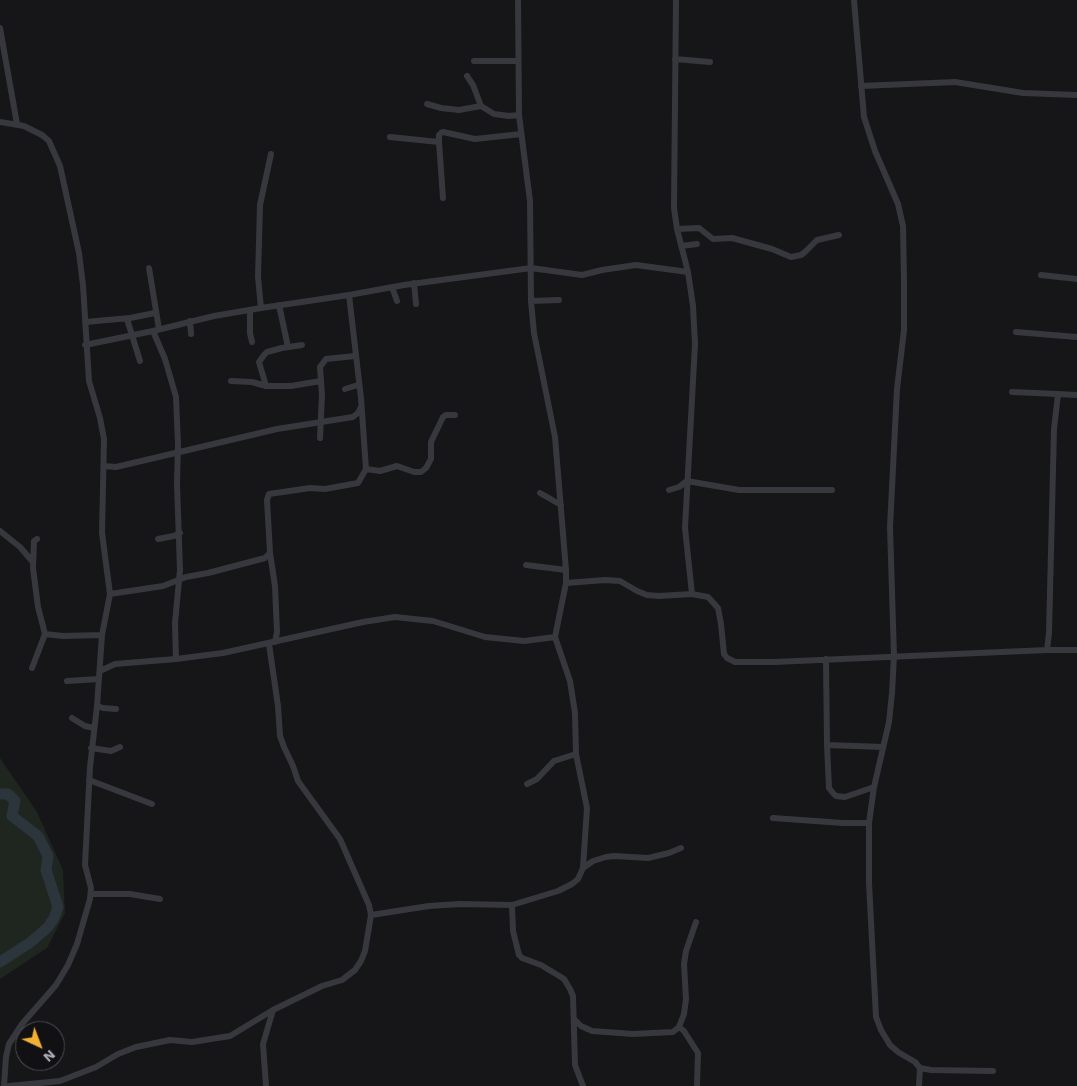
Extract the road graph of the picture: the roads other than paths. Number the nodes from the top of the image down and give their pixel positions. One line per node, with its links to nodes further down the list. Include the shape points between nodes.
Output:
1 (518, 0): 6 (street)
2 (676, 0): 5 (street)
3 (854, 0): 10 (street)
4 (0, 28): 16 (street)
5 (675, 60): 8 (street); 22 (street, via 673,178)
6 (518, 61): 7 (street); 14 (street)
7 (474, 62)
8 (710, 62)
9 (466, 76): 13 (street)
10 (861, 86): 11 (street, via 955,82 1023,93); 97 (street, via 870,138 898,204 903,226 904,330 897,389 890,527)
11 (1077, 95)
12 (426, 104): 13 (street, via 459,110)
13 (481, 106): 14 (street, via 494,114)
14 (520, 115): 17 (street)
15 (0, 122): 16 (street)
16 (17, 124): 44 (street, via 34,130 49,142 60,166 78,253)
17 (521, 134): 19 (street, via 475,139 443,132 439,135); 27 (street, via 530,201)
18 (390, 137): 19 (street)
19 (439, 142): 21 (street)
20 (271, 154): 39 (street, via 260,205 258,277)
21 (443, 198)
22 (676, 228): 23 (street, via 699,228 713,239 732,238 791,257 801,255 817,240); 25 (street)
23 (839, 235)
24 (696, 244): 25 (street)
25 (681, 246): 28 (street)
26 (149, 268): 41 (street)
27 (531, 268): 28 (street, via 582,275 636,265); 31 (street); 36 (street)
28 (688, 272): 73 (street, via 695,344)
29 (1041, 275): 30 (street)
30 (1077, 279)
31 (414, 284): 32 (street); 37 (street)
32 (392, 287): 33 (street); 35 (street)
33 (349, 295): 38 (street); 54 (street)
34 (559, 300): 36 (street)
35 (397, 301)
36 (531, 301): 77 (street, via 534,333 555,437)
37 (416, 304)
38 (279, 305): 39 (street); 53 (street)
39 (261, 308): 40 (street)
40 (250, 310): 43 (street); 50 (street)
41 (155, 313): 42 (street); 45 (street)
42 (127, 319): 44 (street); 48 (street)
43 (190, 321): 45 (street); 47 (street)
44 (85, 322): 51 (street)
45 (156, 330): 48 (street); 70 (street, via 176,397)
46 (1016, 332): 49 (street)
47 (191, 334)
48 (132, 336): 51 (street); 55 (street)
49 (1077, 337)
50 (252, 342)
51 (85, 345): 71 (street, via 89,381 104,439)
52 (302, 345): 53 (street)
53 (288, 347): 59 (street, via 267,352 261,358 260,370)
54 (355, 356): 57 (street, via 326,359 320,367); 58 (street)
55 (140, 361)
56 (231, 381): 59 (street)
57 (321, 381): 59 (street); 67 (street)
58 (358, 385): 60 (street); 64 (street)
59 (266, 386)
60 (345, 389)
61 (1012, 392): 62 (street)
62 (1058, 394): 63 (street); 94 (street)
63 (1077, 395)
64 (361, 407): 66 (street); 68 (street)
65 (455, 415): 72 (street, via 443,417 431,442 431,459 421,472 397,466 380,471)
66 (353, 417): 67 (street); 68 (street)
67 (322, 421): 69 (street); 70 (street, via 187,450)
68 (362, 423): 72 (street)
69 (320, 438)
70 (178, 448): 71 (street, via 116,467); 79 (street)
71 (104, 466): 88 (street, via 102,533)
72 (366, 469): 82 (street, via 358,484 269,494 266,500)
73 (687, 482): 74 (street); 75 (street, via 739,490); 89 (street, via 686,528)
74 (670, 490)
75 (832, 490)
76 (540, 493): 77 (street)
77 (561, 505): 85 (street)
78 (0, 531): 83 (street)
79 (180, 533): 81 (street); 86 (street)
80 (37, 538): 83 (street)
81 (158, 539)
82 (270, 553): 86 (street, via 260,560); 93 (street, via 277,632)
83 (32, 560): 90 (street)
84 (526, 565): 85 (street)
85 (566, 570): 87 (street)
86 (179, 580): 88 (street); 98 (street)
87 (566, 583): 89 (street, via 620,581 647,595); 92 (street)
88 (110, 594): 91 (street)
89 (692, 594): 99 (street, via 708,597 718,608 724,654 730,660)
90 (45, 634): 91 (street); 101 (street)
91 (102, 635): 96 (street)
92 (555, 638): 93 (street, via 524,641 491,637 433,621 395,617); 113 (street, via 570,681)
93 (272, 643): 98 (street); 127 (street, via 280,736 284,747 298,780 340,839)
94 (1047, 650): 95 (street); 97 (street)
95 (1077, 650)
96 (102, 655): 100 (street); 102 (street)
97 (894, 656): 99 (street); 111 (street, via 889,722)
98 (176, 659): 100 (street)
99 (826, 659): 109 (street)
100 (115, 664): 102 (street)
101 (32, 668)
102 (100, 671): 103 (street)
103 (99, 679): 104 (street); 105 (street)
104 (67, 681)
105 (97, 706): 106 (street); 108 (street)
106 (116, 709)
107 (72, 718): 108 (street)
108 (94, 728): 112 (street)
109 (827, 745): 111 (street); 116 (street, via 832,793 845,797)
110 (120, 747): 112 (street, via 111,751)
111 (883, 747): 116 (street)
112 (91, 748): 114 (street)
113 (576, 754): 115 (street, via 554,761 537,779); 121 (street, via 587,808)
114 (89, 780): 117 (street); 124 (street, via 85,865)
115 (527, 784)
116 (874, 787): 119 (street)
117 (152, 804)
118 (773, 818): 119 (street)
119 (869, 823): 132 (street, via 876,1017 890,1046)
120 (681, 848): 122 (street, via 648,858 614,856)
121 (584, 856): 122 (street); 123 (street)
122 (593, 861): 123 (street)
123 (583, 868): 126 (street, via 572,884)
124 (91, 894): 125 (street, via 130,894); 134 (street, via 68,965 9,1044)
125 (160, 900)
126 (512, 905): 127 (street, via 429,906); 130 (street, via 513,931 519,955 564,979 573,996)
127 (371, 915): 129 (street, via 364,951 355,970 342,980)
128 (696, 922): 131 (street, via 686,951 686,999)
129 (273, 1010): 135 (street, via 230,1036 192,1042 170,1040 136,1047 60,1081); 136 (street, via 263,1044)
130 (574, 1019): 131 (street, via 586,1029 600,1032 664,1034); 137 (street, via 575,1065)
131 (678, 1027): 138 (street, via 698,1053)
132 (920, 1068): 133 (street); 139 (street)
133 (993, 1071)
134 (4, 1086)
135 (9, 1086)
136 (266, 1086)
137 (583, 1086)
138 (697, 1086)
139 (919, 1086)

